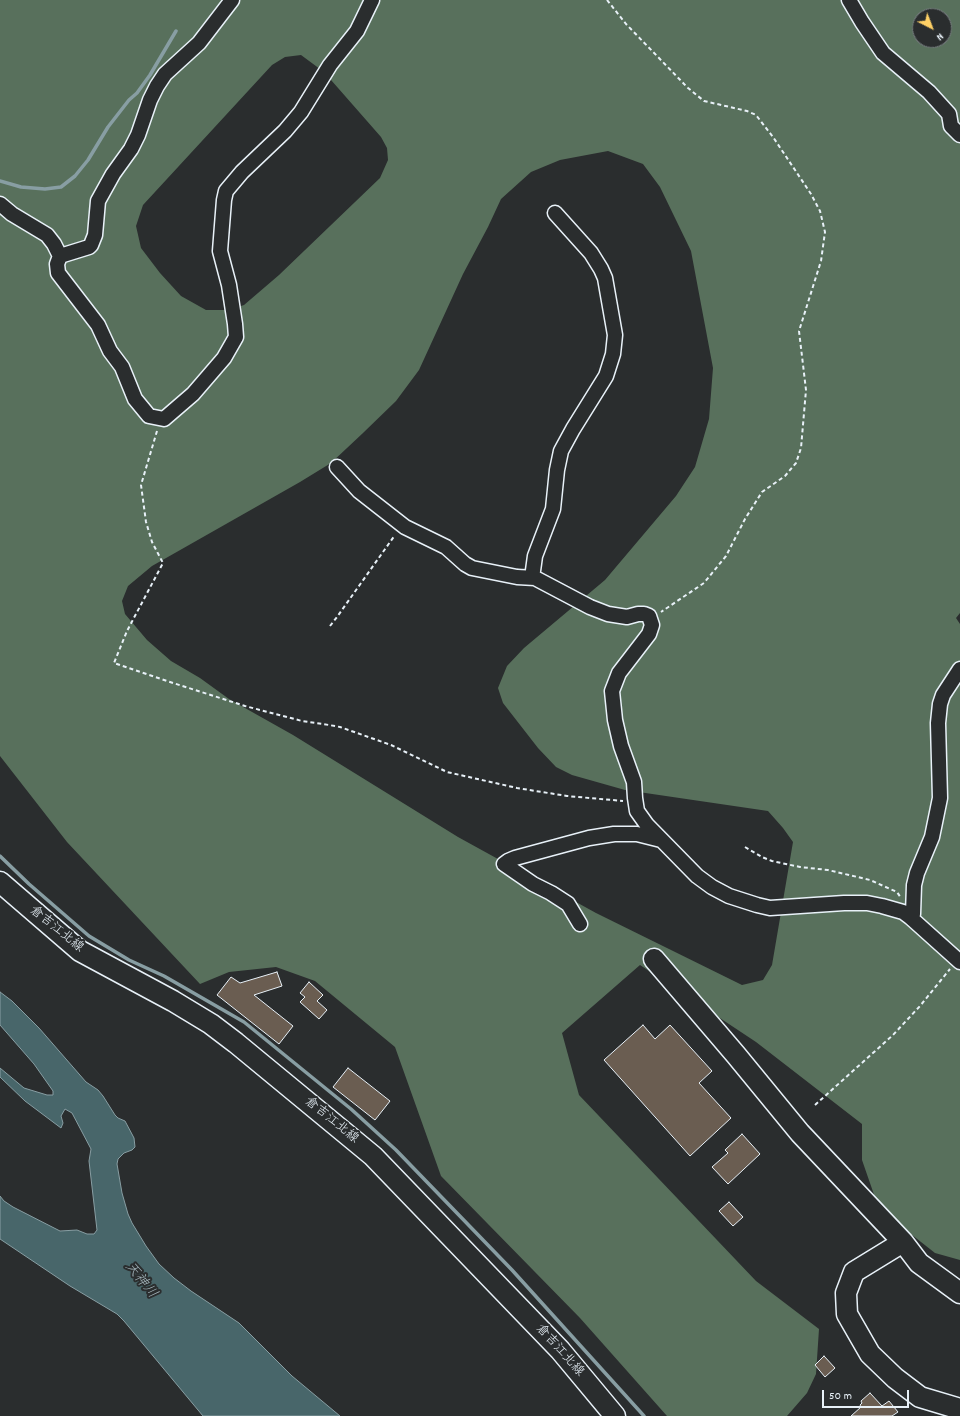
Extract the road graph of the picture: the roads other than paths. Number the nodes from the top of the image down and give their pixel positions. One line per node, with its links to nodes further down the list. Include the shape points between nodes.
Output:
1 (232, 0): 7 (street, via 199,43 165,74 157,86 131,149 98,201 92,245)
2 (372, 0): 7 (street, via 357,31 330,65 301,112 226,191 220,251 229,285 236,337 224,358 193,394 164,418 149,416 135,399 122,367 110,351 98,325 58,273 57,264)
3 (849, 0): 4 (street, via 883,53 929,92 949,114 951,126)
4 (960, 135)
5 (0, 204): 7 (street, via 47,235)
6 (555, 213): 9 (street, via 591,253 601,269 615,335 613,354 606,376 561,451 553,509 535,556)
7 (60, 256)
8 (337, 467): 9 (street, via 359,491 402,525 446,547 472,568)
9 (532, 578): 11 (street, via 608,614 628,617 644,614 651,620 652,625 648,634 619,673 612,691 612,705 621,746 634,782 637,811)
10 (960, 669): 13 (street, via 940,704 940,798 932,837 914,885)
11 (662, 840): 13 (street, via 697,876 712,887 729,896 757,905 770,908 867,903); 14 (street, via 637,834 614,834 589,838 515,858 504,864 568,904)
12 (0, 882): 20 (main road, 倉吉江北線, via 80,951 211,1024 373,1156 560,1350)
13 (912, 915): 16 (street)
14 (580, 924)
15 (654, 959): 17 (main road, via 800,1133)
16 (958, 961)
17 (903, 1242): 18 (main road, via 919,1263); 19 (main road, via 854,1272 846,1293 847,1314 870,1354 895,1378 920,1397)
18 (960, 1293)
19 (960, 1409)
20 (615, 1416)

